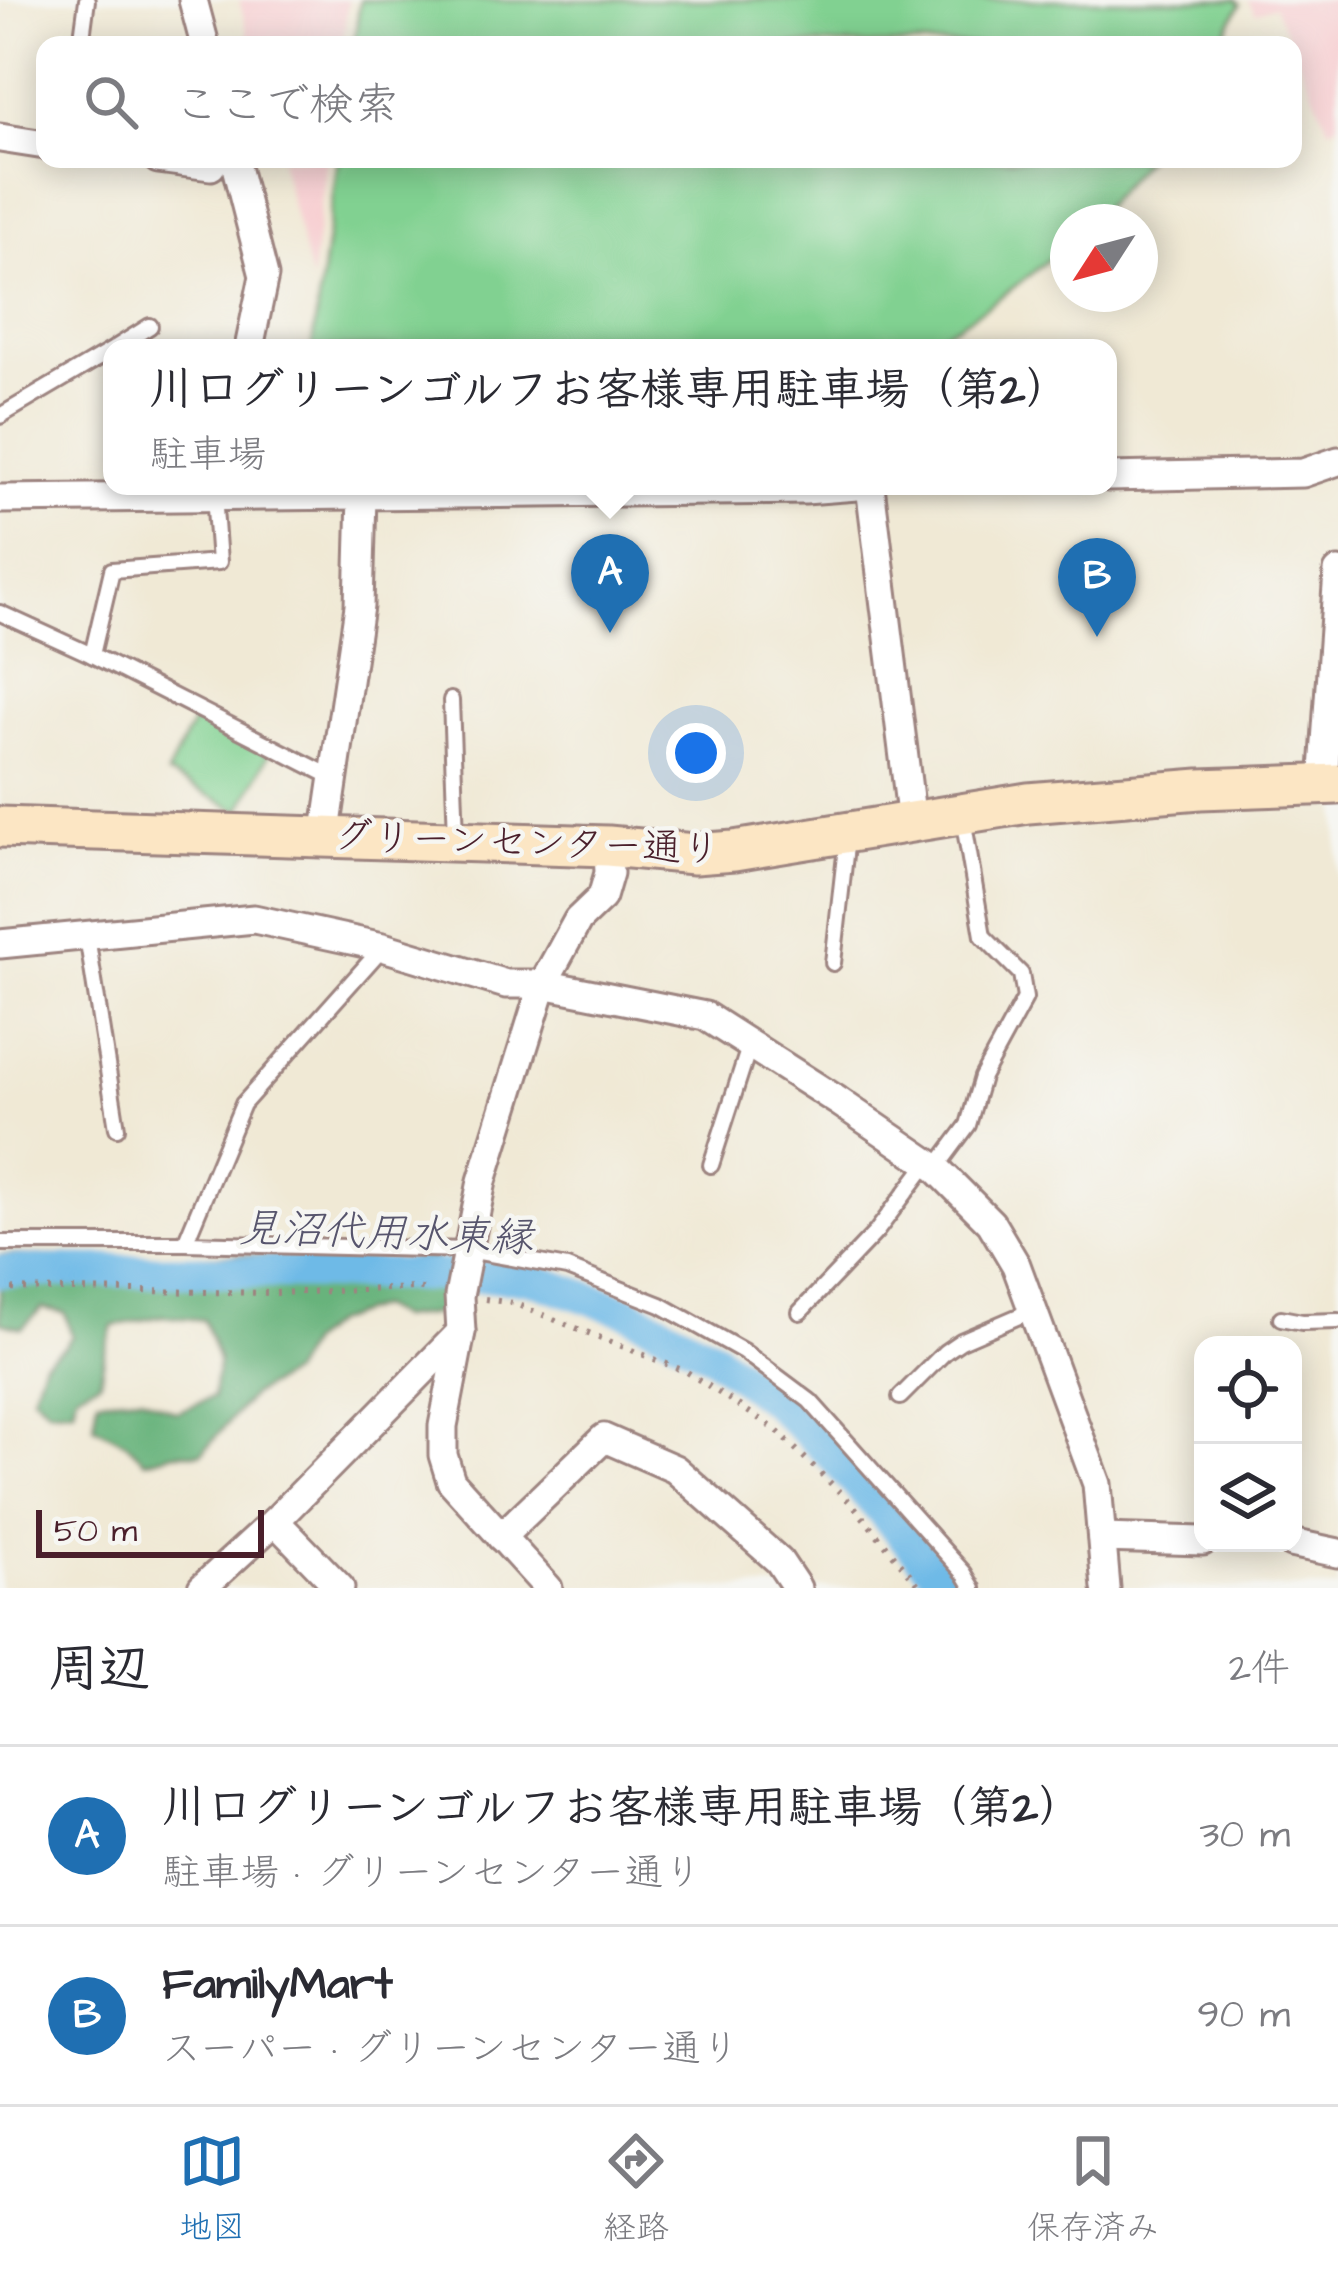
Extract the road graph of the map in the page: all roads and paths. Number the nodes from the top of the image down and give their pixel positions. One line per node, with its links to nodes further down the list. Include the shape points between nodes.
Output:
1 (87, 0): 3 (lane)
2 (194, 0): 4 (street)
3 (82, 36)
4 (203, 36)
5 (0, 138): 6 (street)
6 (36, 144)
7 (224, 168): 10 (street, via 264,276)
8 (150, 326): 9 (lane)
9 (129, 339)
10 (250, 339)
11 (103, 355): 12 (lane)
12 (0, 416)
13 (1338, 461): 14 (street, via 1303,473)
14 (1117, 477)
15 (214, 495): 18 (street); 21 (lane, via 220,562 112,570)
16 (362, 495): 23 (street, via 358,606)
17 (871, 495): 26 (street)
18 (0, 499)
19 (1338, 572): 24 (street)
20 (0, 613): 21 (lane)
21 (92, 655): 23 (lane)
22 (451, 700): 30 (lane)
23 (334, 778): 29 (street)
24 (1330, 784): 25 (main road, グリーンセンター通り)
25 (963, 813): 26 (main road, グリーンセンター通り); 40 (lane, via 983,936 1022,974 1025,998 982,1077 968,1125)
26 (912, 822): 28 (main road, グリーンセンター通り)
27 (0, 826): 29 (main road, グリーンセンター通り)
28 (848, 833): 31 (main road, グリーンセンター通り, via 694,854); 35 (lane)
29 (326, 838): 30 (main road, グリーンセンター通り)
30 (456, 842): 31 (main road, グリーンセンター通り)
31 (608, 846): 36 (street, via 602,897 578,920)
32 (87, 936): 33 (street); 34 (street, via 254,919); 38 (lane)
33 (0, 944)
34 (382, 947): 36 (street, via 506,984); 42 (lane, via 243,1104)
35 (833, 963)
36 (543, 984): 37 (street, via 705,1016); 43 (street)
37 (750, 1044): 39 (lane); 40 (street)
38 (117, 1128)
39 (711, 1165)
40 (932, 1166): 46 (street, via 991,1223); 47 (lane)
41 (0, 1243): 42 (lane)
42 (185, 1243): 43 (lane)
43 (468, 1250): 45 (street); 63 (lane, via 567,1268 661,1305 743,1351 810,1401)
44 (0, 1289): 45 (path, via 417,1288)
45 (459, 1296): 50 (street); 62 (path, via 513,1303 686,1372 775,1429 853,1505)
46 (1033, 1310): 51 (lane, via 961,1341); 54 (street, via 1097,1484)
47 (800, 1312)
48 (1281, 1318): 49 (lane)
49 (1338, 1321)
50 (461, 1332): 52 (street); 53 (street, via 443,1454 451,1480)
51 (900, 1397)
52 (275, 1521): 58 (street); 59 (street)
53 (501, 1537): 60 (street); 61 (street, via 604,1438 675,1469 779,1561)
54 (1102, 1538): 55 (street); 64 (street)
55 (1194, 1541)
56 (1302, 1545): 57 (street)
57 (1338, 1553)
58 (202, 1588)
59 (340, 1588)
60 (548, 1588)
61 (797, 1588)
62 (921, 1588)
63 (973, 1588)
64 (1106, 1588)

